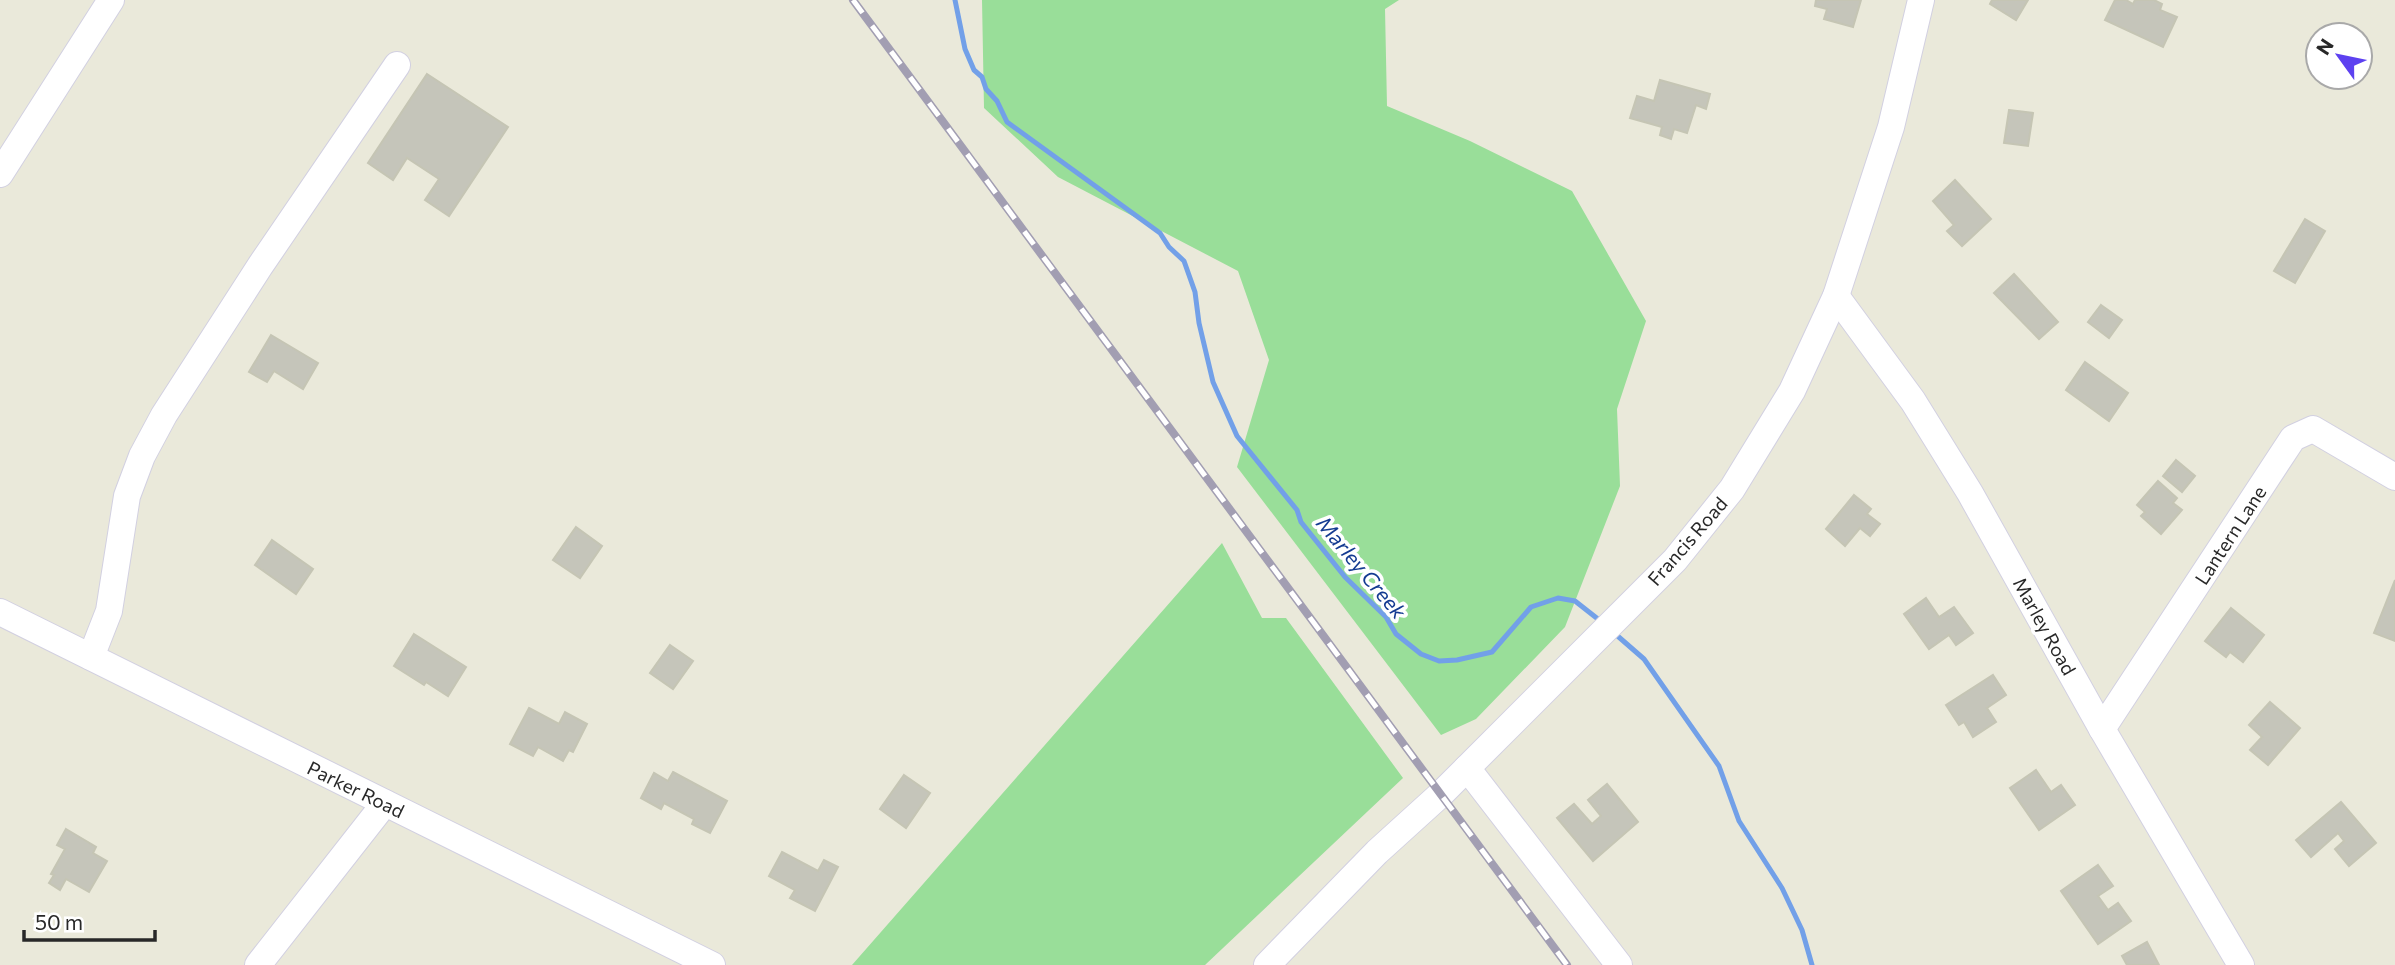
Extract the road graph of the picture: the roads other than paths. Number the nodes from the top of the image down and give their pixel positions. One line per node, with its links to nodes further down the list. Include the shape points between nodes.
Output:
1 (111, 0): 4 (street)
2 (1921, 0): 5 (street, Francis Road, via 1891,127)
3 (397, 65): 8 (street, via 260,266 142,456 127,496 109,611)
4 (0, 174)
5 (1836, 296): 9 (street, Marley Road, via 1913,401 1970,493); 10 (street, Francis Road, via 1760,447 1692,542)
6 (2395, 477): 9 (street, Lantern Lane, via 2313,429 2293,438)
7 (0, 612): 8 (street, Parker Road)
8 (91, 657): 11 (street, Parker Road)
9 (2102, 729): 16 (street, Marley Road)
10 (1467, 768): 14 (street, Francis Road); 15 (street)
11 (385, 803): 12 (street); 13 (street, Parker Road)
12 (258, 965)
13 (712, 965)
14 (1267, 965)
15 (1619, 965)
16 (2241, 965)

